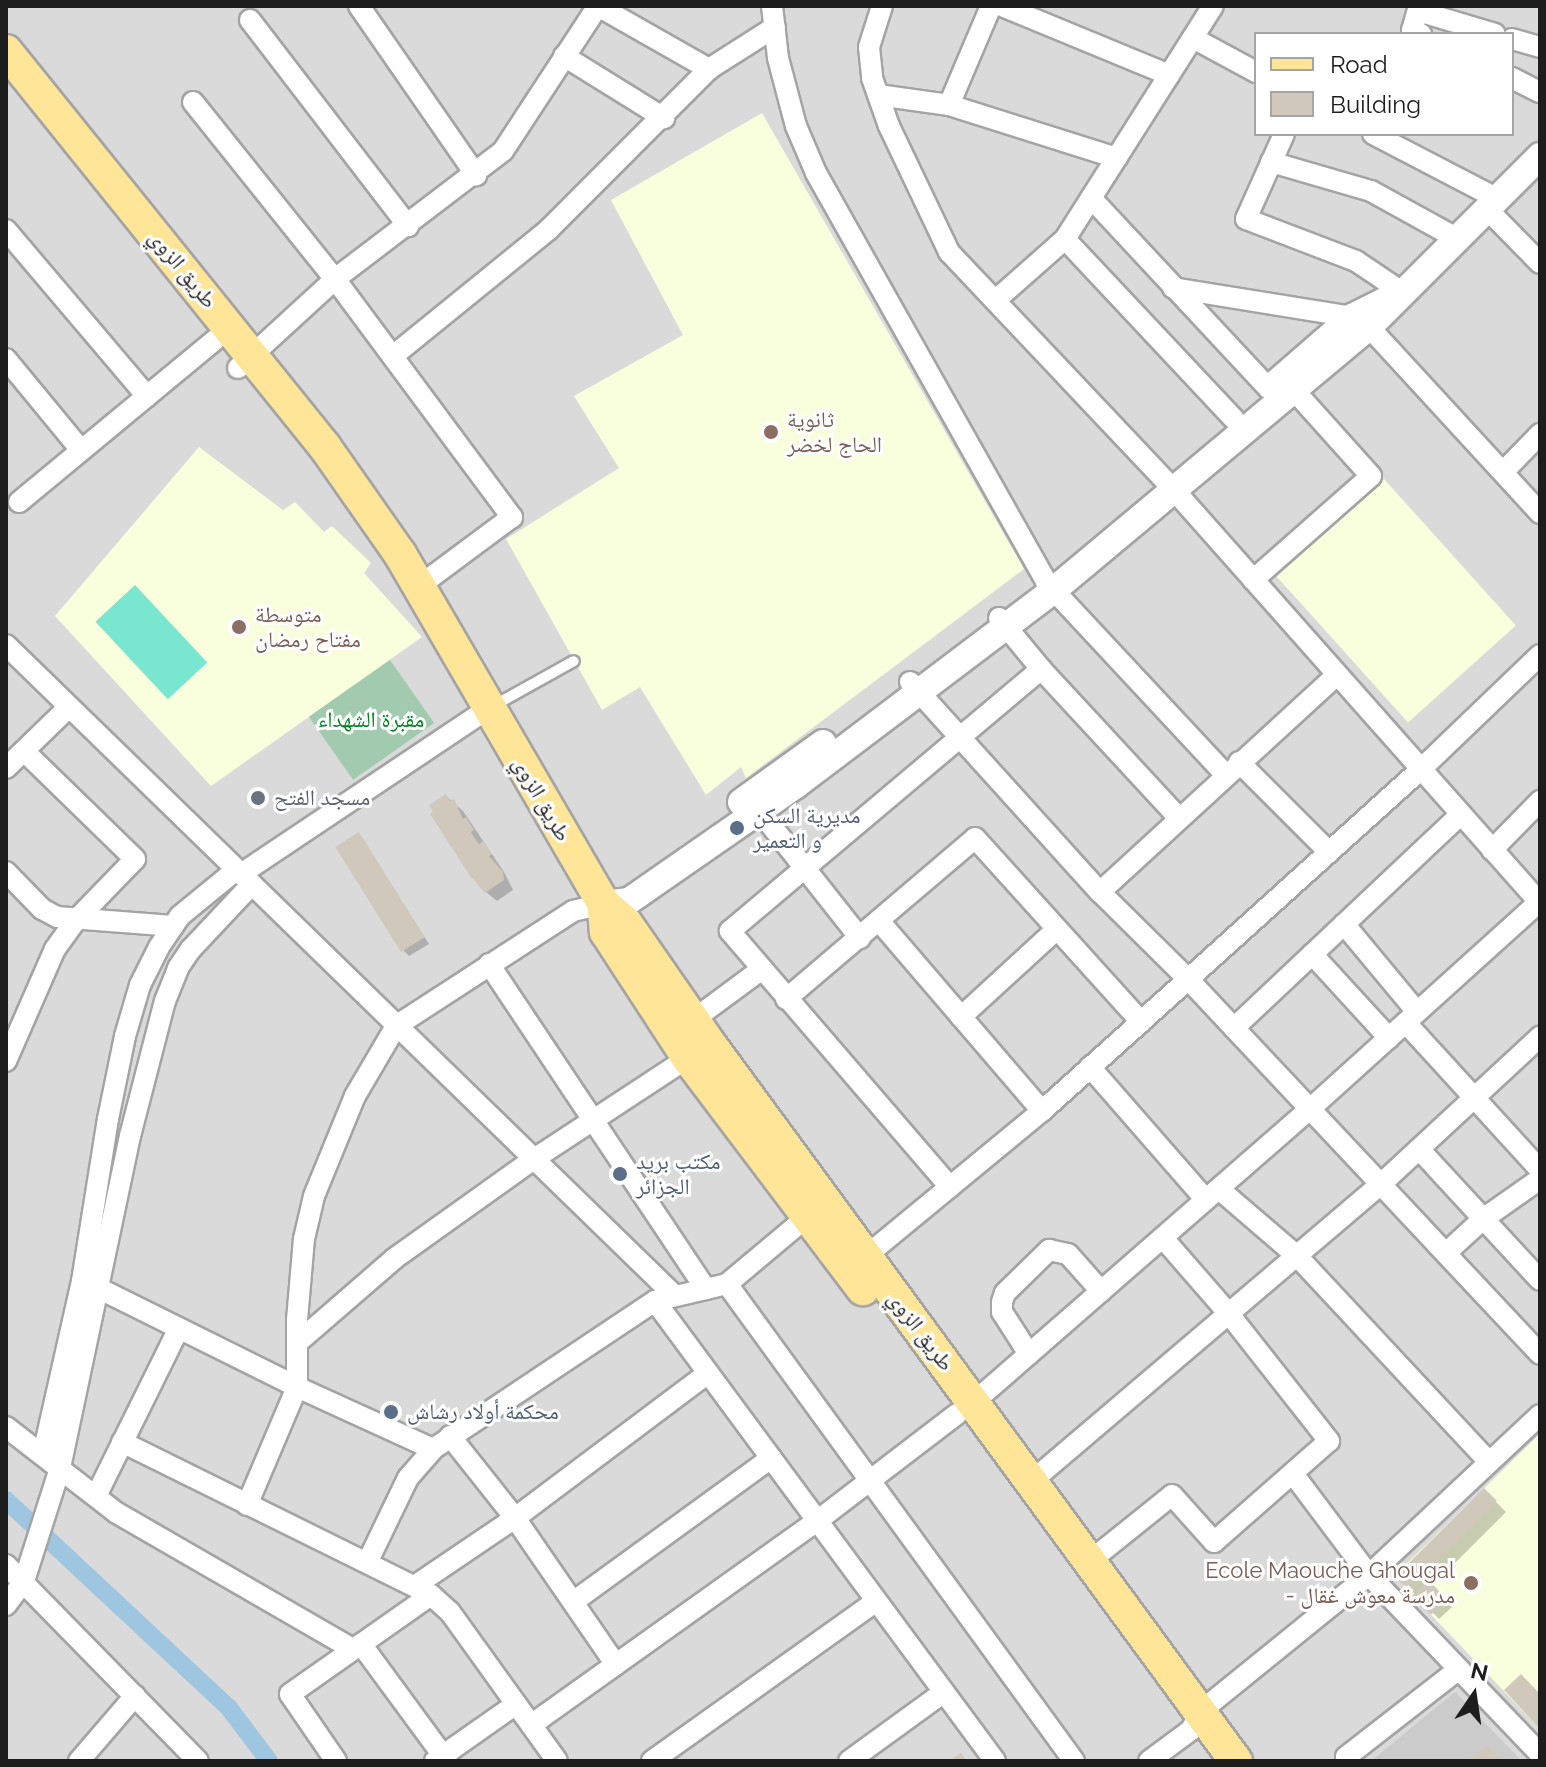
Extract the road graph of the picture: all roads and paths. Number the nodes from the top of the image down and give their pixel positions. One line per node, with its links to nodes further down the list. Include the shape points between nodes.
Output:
1 (359, 6): 31 (street)
2 (598, 6): 15 (street); 16 (street)
3 (882, 6): 22 (street, via 869,47)
4 (991, 6): 24 (street)
5 (1002, 6): 19 (street)
6 (1419, 8): 10 (street, via 1412,30); 11 (street)
7 (1204, 9): 12 (street)
8 (773, 16): 16 (street); 59 (street, via 796,126 816,173)
9 (250, 20): 34 (street)
10 (1416, 32)
11 (1489, 32)
12 (1193, 38): 17 (street); 19 (street)
13 (1514, 40): 14 (street)
14 (1540, 47)
15 (564, 56): 25 (street); 31 (street, via 503,151)
16 (709, 69): 25 (street)
17 (1254, 71)
18 (11, 73): 44 (main road, طريق الزوي); 47 (main road, طريق الزوي)
19 (1169, 75): 29 (street)
20 (1514, 79): 21 (street)
21 (1540, 92)
22 (878, 95): 24 (street); 42 (street, via 949,252)
23 (193, 102): 39 (street)
24 (949, 105): 29 (street)
25 (664, 118): 45 (street, via 549,229)
26 (1283, 136): 30 (street)
27 (1376, 136): 33 (street)
28 (1540, 156): 33 (street)
29 (1117, 158): 32 (street)
30 (1271, 162): 36 (street, via 1371,191); 41 (street, via 1246,219 1356,261)
31 (476, 175): 34 (street)
32 (1091, 198): 37 (street); 40 (street)
33 (1491, 203): 36 (street); 38 (street)
34 (408, 226): 39 (street)
35 (6, 230): 49 (street)
36 (1456, 238): 41 (street)
37 (1065, 239): 42 (street); 50 (street)
38 (1540, 263)
39 (335, 279): 45 (street); 47 (street)
40 (1173, 288): 43 (street); 48 (street)
41 (1402, 292): 43 (street)
42 (997, 299): 54 (street)
43 (1361, 322): 48 (street); 53 (street)
44 (215, 340): 47 (main road, طريق الزوي); 49 (street)
45 (393, 356): 58 (street, via 512,517)
46 (6, 359): 52 (street)
47 (246, 362): 58 (main road, طريق الزوي, via 325,447)
48 (1282, 386): 50 (street); 54 (street); 57 (street, via 1371,476)
49 (147, 396): 52 (street)
50 (1234, 419): 54 (street)
51 (1540, 434): 53 (street)
52 (81, 450): 55 (street)
53 (1504, 471): 56 (street)
54 (1169, 484): 57 (street); 59 (street)
55 (19, 502)
56 (1540, 513)
57 (1253, 580): 65 (street)
58 (419, 586): 68 (main road, طريق الزوي)
59 (1050, 586): 60 (street); 72 (street)
60 (1003, 622): 64 (street); 66 (street)
61 (6, 645): 67 (street)
62 (1540, 655): 73 (street)
63 (574, 661): 68 (lane)
64 (1041, 669): 69 (street); 77 (street)
65 (1337, 675): 72 (street); 73 (street)
66 (915, 687): 69 (street); 75 (street)
67 (69, 707): 70 (street); 82 (street)
68 (489, 708): 82 (street); 85 (main road, طريق الزوي)
69 (960, 737): 80 (street); 83 (street)
70 (24, 751): 71 (street); 86 (street, via 135,859)
71 (6, 768)
72 (1233, 769): 77 (street); 79 (street)
73 (1420, 770): 76 (street); 79 (street)
74 (1540, 801): 78 (street)
75 (753, 804): 80 (street); 85 (street)
76 (1460, 815): 78 (street); 88 (street)
77 (1178, 817): 83 (street)
78 (1492, 850): 84 (street)
79 (1329, 852): 95 (street)
80 (802, 869): 91 (street); 94 (street, via 730,931)
81 (6, 872): 86 (street, via 42,909)
82 (243, 876): 89 (street, via 180,916); 101 (street); 127 (street, via 178,968 165,1001 130,1136)
83 (1100, 892): 95 (street)
84 (1540, 903): 98 (street)
85 (604, 904): 93 (street, via 573,911); 99 (main road, طريق الزوي, via 626,923); 105 (main road, طريق الزوي, via 606,932)
86 (75, 921): 89 (street); 106 (street, via 55,949)
87 (880, 922): 90 (street, via 975,838); 91 (street); 97 (street)
88 (1344, 924): 92 (street); 98 (street)
89 (173, 926): 144 (street, via 140,985 125,1036 82,1281)
90 (1057, 929): 97 (street); 100 (street)
91 (860, 938): 96 (street)
92 (1312, 954): 102 (street); 104 (street)
93 (489, 964): 101 (street); 111 (street)
94 (762, 969): 96 (street); 99 (street)
95 (1188, 979): 100 (street); 102 (street)
96 (786, 999): 117 (street)
97 (961, 1017): 110 (street)
98 (1412, 1017): 104 (street); 108 (street)
99 (693, 1020): 123 (main road, طريق الزوي)
100 (1141, 1022): 107 (street)
101 (396, 1026): 113 (street); 133 (street, via 355,1096 314,1196 304,1239)
102 (1234, 1028): 109 (street)
103 (1540, 1037): 108 (street)
104 (1389, 1038): 109 (street)
105 (688, 1058): 111 (street); 119 (main road, طريق الزوي)
106 (6, 1061)
107 (1090, 1067): 110 (street); 118 (street)
108 (1474, 1098): 112 (street); 114 (street)
109 (1310, 1109): 116 (street); 118 (street)
110 (1042, 1111): 117 (street)
111 (594, 1120): 113 (street); 128 (street)
112 (1419, 1149): 116 (street); 120 (street)
113 (534, 1159): 130 (street); 133 (street, via 395,1258)
114 (1540, 1170)
115 (1540, 1179): 120 (street)
116 (1381, 1184): 122 (street); 124 (street)
117 (950, 1187): 123 (street)
118 (1212, 1194): 121 (street); 124 (street)
119 (808, 1216): 126 (street); 138 (main road, طريق الزوي)
120 (1483, 1219): 122 (street); 125 (street)
121 (1163, 1238): 129 (street); 131 (street)
122 (1446, 1253): 135 (street)
123 (866, 1256): 138 (main road, طريق الزوي)
124 (1297, 1256): 131 (street); 146 (street)
125 (1538, 1272)
126 (727, 1284): 128 (street); 149 (street)
127 (100, 1289): 132 (street); 147 (street)
128 (706, 1289): 130 (street)
129 (1101, 1291): 134 (street); 134 (street, via 1068,1254 1049,1250 1002,1302 1002,1312)
130 (665, 1299): 136 (street); 141 (street)
131 (1229, 1314): 148 (street, via 1329,1441); 150 (street)
132 (179, 1328): 137 (street); 142 (street)
133 (297, 1343): 137 (street)
134 (1029, 1354): 138 (street)
135 (1540, 1354)
136 (708, 1373): 145 (street); 153 (street)
137 (297, 1387): 143 (street); 152 (street)
138 (966, 1408): 149 (street); 150 (main road, طريق الزوي); 170 (main road, طريق الزوي)
139 (1540, 1415): 146 (street)
140 (6, 1427): 144 (street)
141 (450, 1436): 143 (street); 153 (street)
142 (122, 1442): 151 (street); 152 (street)
143 (433, 1449): 155 (street, via 408,1478)
144 (43, 1454): 147 (street)
145 (771, 1458): 154 (street); 162 (street)
146 (1489, 1462): 158 (street)
147 (60, 1468): 151 (street); 159 (street)
148 (1294, 1475): 156 (street, via 1214,1542 1172,1495); 158 (street)
149 (871, 1481): 154 (street); 181 (street)
150 (1032, 1481): 156 (main road, طريق الزوي)
151 (96, 1496): 164 (street, via 117,1513)
152 (247, 1505): 155 (street)
153 (515, 1518): 160 (street); 162 (street)
154 (817, 1521): 161 (street); 165 (street)
155 (368, 1561): 160 (street)
156 (1090, 1561): 170 (main road, طريق الزوي)
157 (6, 1565): 159 (street)
158 (1369, 1575): 166 (street); 170 (street)
159 (24, 1581): 163 (street); 168 (street)
160 (424, 1590): 164 (street); 169 (street, via 450,1612)
161 (876, 1601): 167 (street); 179 (street)
162 (573, 1602): 165 (street)
163 (6, 1605)
164 (357, 1646): 174 (street); 177 (street, via 290,1694)
165 (616, 1665): 171 (street)
166 (1459, 1669): 172 (street); 185 (street, via 1346,1757)
167 (944, 1692): 175 (street); 180 (street)
168 (135, 1696): 173 (street); 176 (street)
169 (516, 1704): 171 (street); 174 (street)
170 (1196, 1720): 182 (street); 183 (main road, طريق الزوي); 184 (main road, طريق الزوي)
171 (531, 1725): 178 (street)
172 (1540, 1754)
173 (189, 1758)
174 (442, 1759)
175 (855, 1759)
176 (79, 1761)
177 (336, 1761)
178 (557, 1761)
179 (652, 1761)
180 (995, 1761)
181 (1074, 1761)
182 (1149, 1761)
183 (1214, 1761)
184 (1236, 1761)
185 (1349, 1761)

